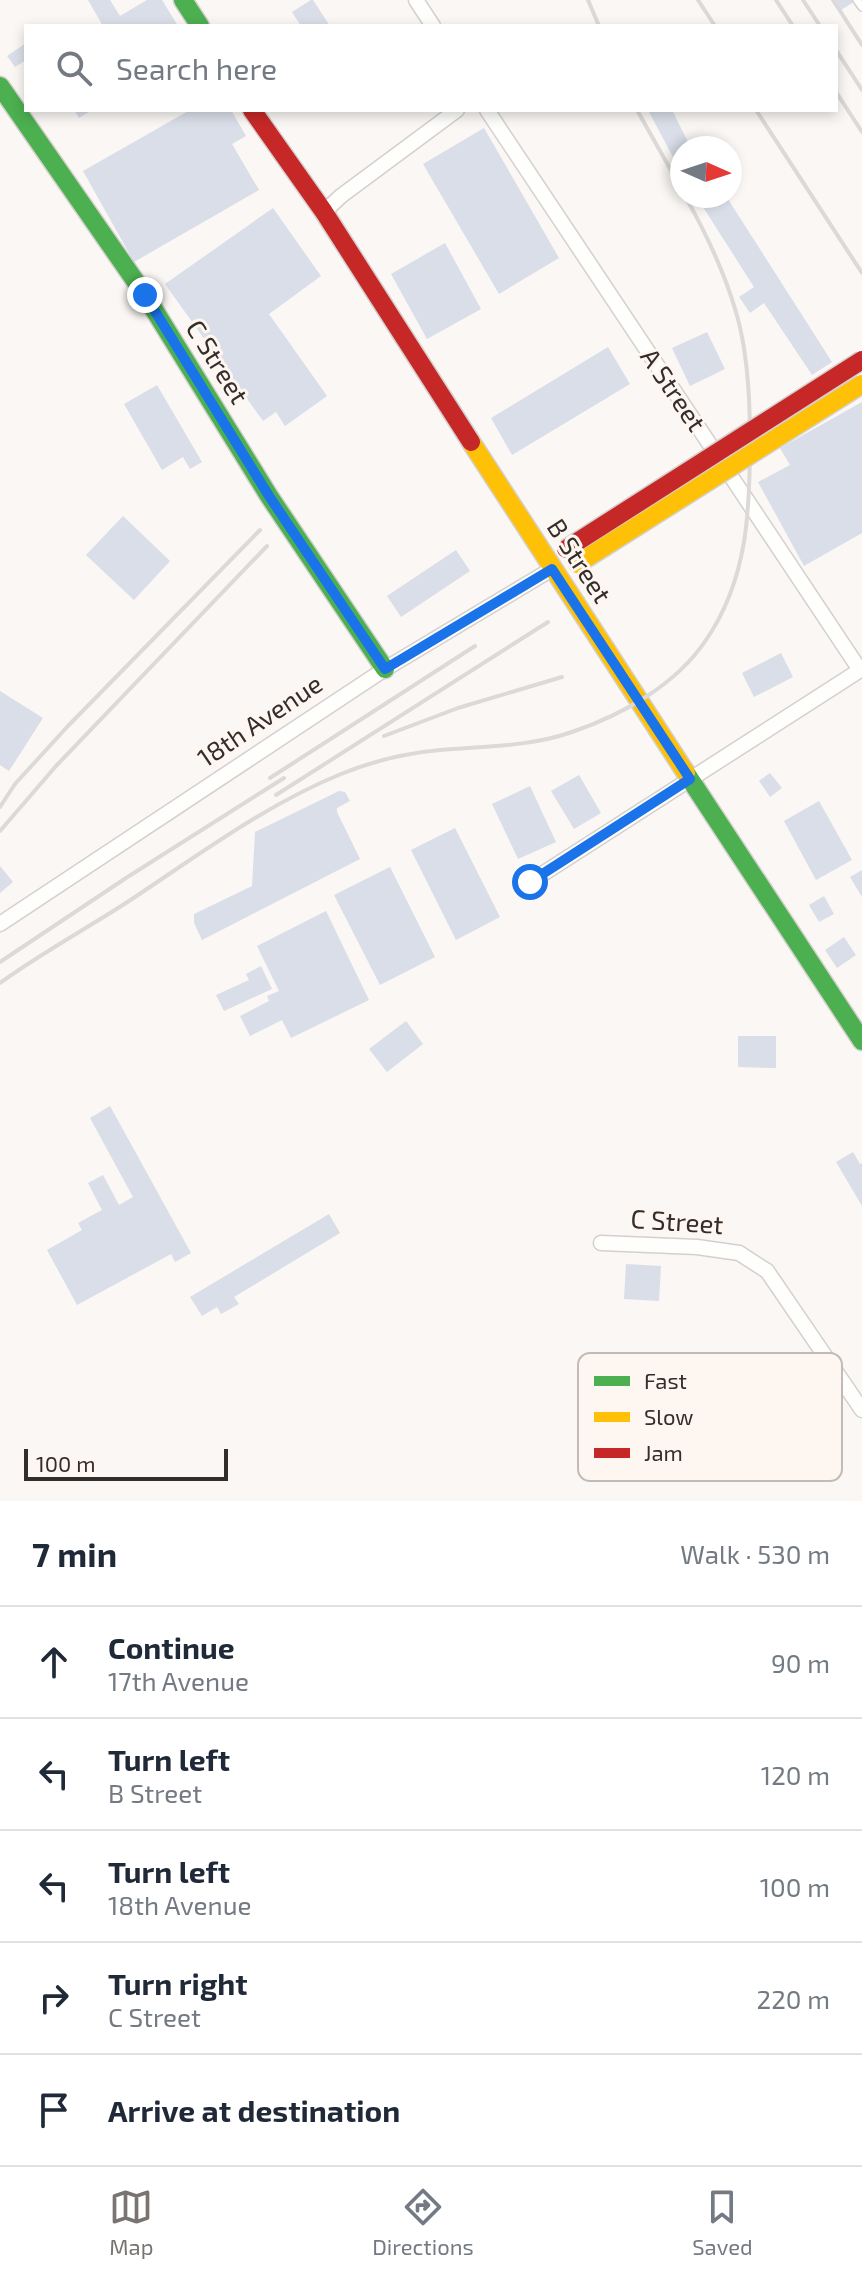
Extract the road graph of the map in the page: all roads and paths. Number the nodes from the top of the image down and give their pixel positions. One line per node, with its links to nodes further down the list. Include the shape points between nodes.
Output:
1 (183, 0): 5 (street)
2 (416, 0): 6 (street)
3 (857, 0): 4 (lane)
4 (862, 7)
5 (199, 24)
6 (432, 24)
7 (0, 86): 16 (street, C Street, via 145,295 269,496)
8 (253, 112): 11 (street, B Street)
9 (454, 112): 11 (street)
10 (488, 112): 17 (street, A Street)
11 (324, 212): 15 (street, B Street)
12 (862, 360): 14 (street, 18th Avenue, bridge)
13 (862, 384): 14 (street, bridge)
14 (572, 556): 15 (street, 18th Avenue)
15 (552, 569): 16 (street, 18th Avenue); 18 (street, B Street)
16 (385, 669): 20 (street, 18th Avenue)
17 (861, 669): 18 (street)
18 (690, 779): 19 (street); 21 (street, B Street)
19 (530, 882)
20 (0, 924)
21 (862, 1041)
22 (601, 1243): 23 (street, C Street, via 739,1253 767,1271)
23 (823, 1353)
24 (842, 1381): 25 (street, C Street)
25 (862, 1410)

